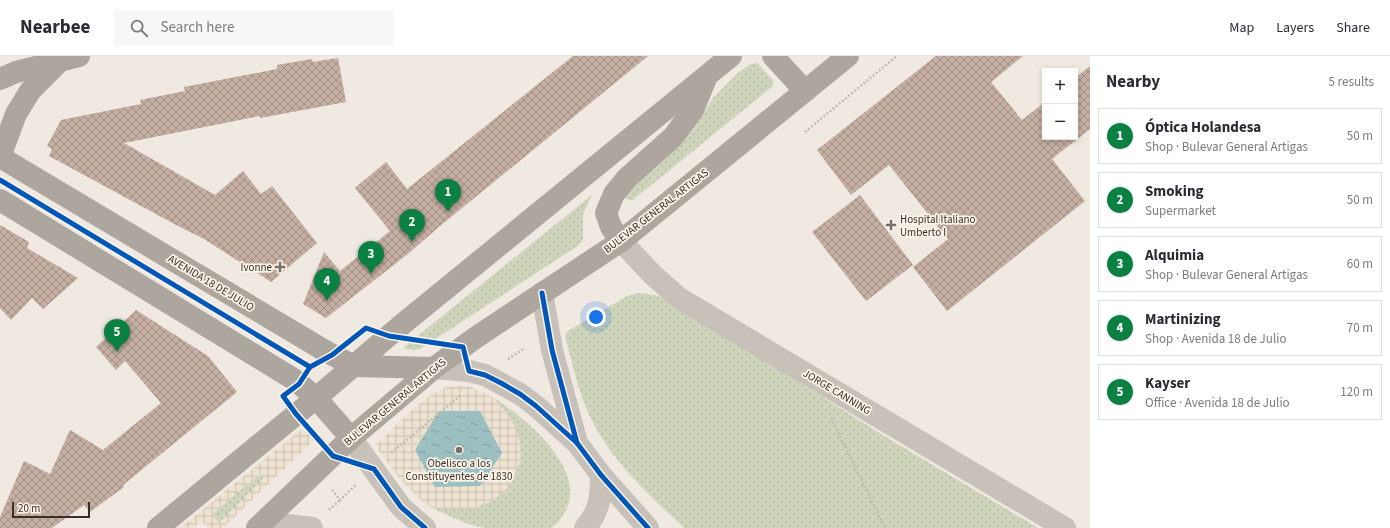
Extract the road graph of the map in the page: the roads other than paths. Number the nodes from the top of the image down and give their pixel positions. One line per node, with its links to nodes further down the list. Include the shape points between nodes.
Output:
1 (731, 56): 5 (main road)
2 (773, 56): 7 (main road)
3 (848, 56): 7 (main road, BULEVAR GENERAL ARTIGAS)
4 (70, 59): 6 (main road, via 16,72); 8 (main road, via 30,91 16,114)
5 (707, 76): 10 (main road, via 693,110 677,131 627,178 614,194 606,213 611,228); 12 (main road)
6 (0, 79)
7 (805, 91): 10 (main road, BULEVAR GENERAL ARTIGAS)
8 (0, 157): 12 (main road, AVENIDA 18 DE JULIO)
9 (0, 200): 14 (main road, via 295,380)
10 (621, 240): 11 (main road, BULEVAR GENERAL ARTIGAS); 24 (street, JORGE CANNING, via 653,275 679,298)
11 (542, 293): 13 (main road, BULEVAR GENERAL ARTIGAS); 16 (street, via 552,350)
12 (354, 366): 13 (main road, AVENIDA 18 DE JULIO); 14 (main road)
13 (434, 368): 15 (main road, BULEVAR GENERAL ARTIGAS); 16 (street, via 469,371 501,383 536,406)
14 (316, 398): 15 (main road); 20 (main road)
15 (351, 438): 19 (main road, BULEVAR GENERAL ARTIGAS); 21 (street, via 401,507)
16 (577, 443): 17 (street)
17 (600, 475): 22 (street, via 597,509); 23 (street)
18 (318, 521): 19 (street)
19 (261, 525)
20 (158, 528)
21 (425, 528)
22 (585, 528)
23 (648, 528)
24 (1065, 528)

